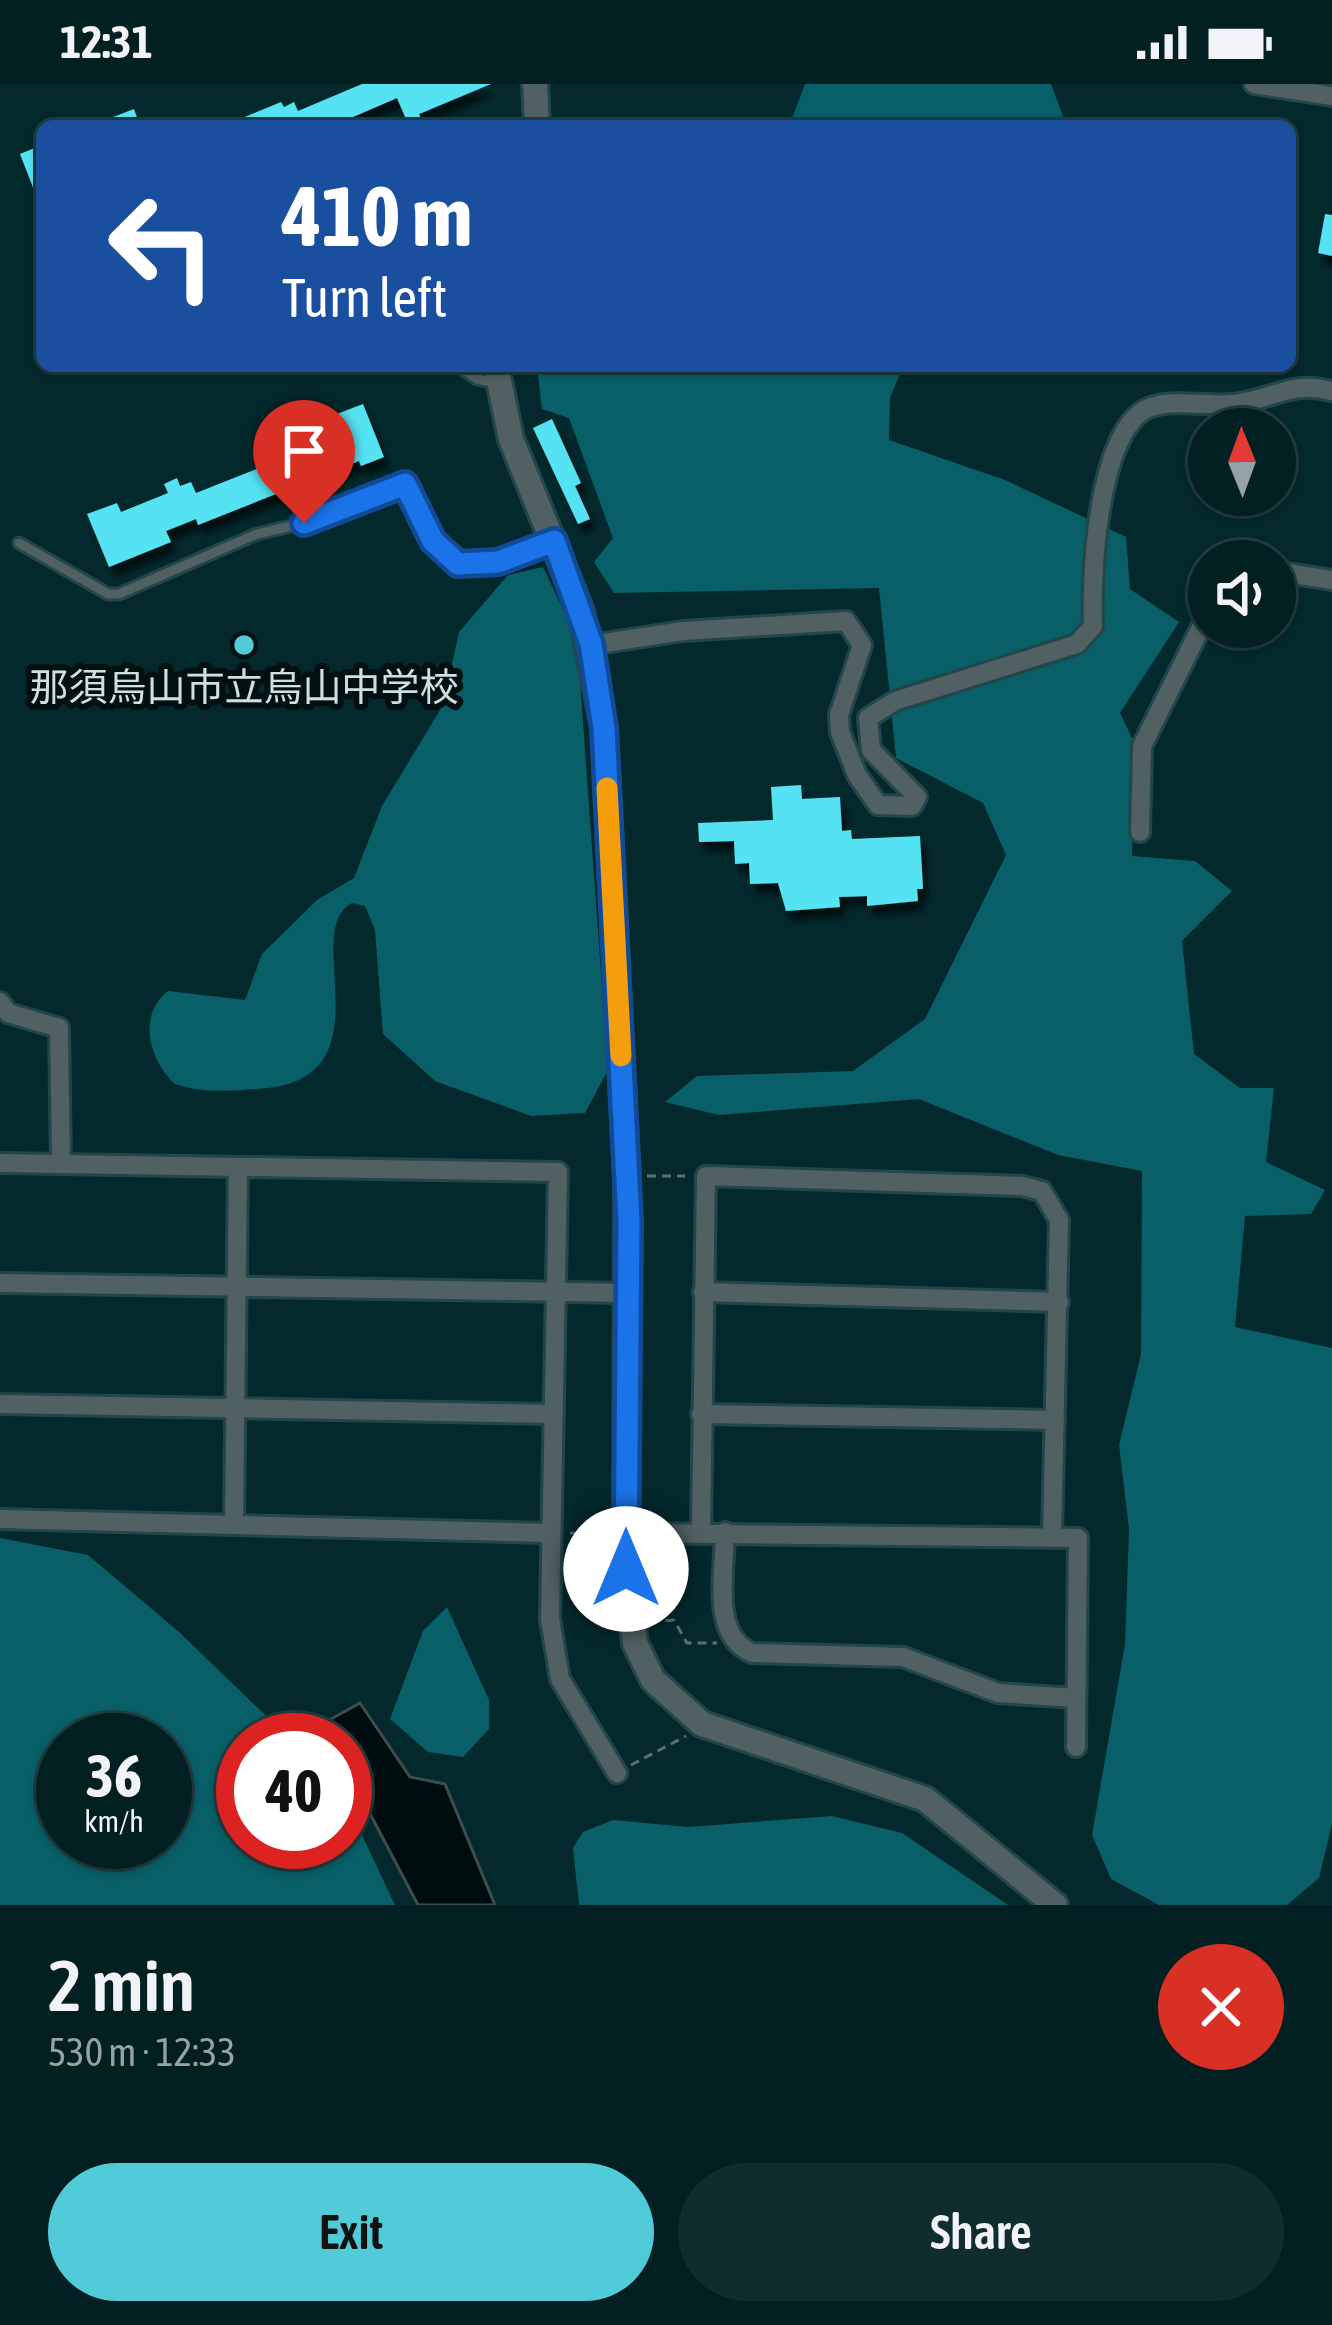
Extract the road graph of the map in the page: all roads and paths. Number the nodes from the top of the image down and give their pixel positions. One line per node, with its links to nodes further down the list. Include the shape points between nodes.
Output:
1 (536, 84): 4 (street)
2 (1254, 84): 3 (street)
3 (1332, 96)
4 (537, 120)
5 (467, 372): 6 (lane)
6 (496, 375): 8 (street, via 511,439)
7 (1332, 391): 12 (street, via 1304,383 1238,404 1142,412 1120,443 1096,526 1093,626 1077,644 895,701 868,718 871,750 912,788 912,806 878,805 844,749 839,715 862,645 846,622)
8 (554, 541): 9 (lane, via 498,562 458,564 433,541 405,484 119,594); 12 (street)
9 (19, 543)
10 (1296, 574): 11 (street)
11 (1332, 580)
12 (591, 644): 19 (street, via 604,728)
13 (1191, 648): 14 (street, via 1142,746)
14 (1140, 832)
15 (0, 1002): 17 (street, via 8,1013 59,1028)
16 (0, 1163): 17 (street)
17 (61, 1164): 18 (street)
18 (238, 1167): 22 (street); 23 (street, via 558,1172)
19 (627, 1176): 20 (path); 25 (street)
20 (706, 1176): 24 (street); 26 (street, via 1042,1191 1059,1220)
21 (0, 1283): 22 (street)
22 (237, 1287): 23 (street); 28 (street)
23 (556, 1292): 25 (street); 29 (street)
24 (703, 1292): 26 (street); 30 (street)
25 (628, 1293): 37 (street)
26 (1059, 1302): 31 (street)
27 (0, 1405): 28 (street)
28 (236, 1408): 29 (street); 33 (street)
29 (554, 1414): 36 (street)
30 (701, 1414): 31 (street); 34 (street)
31 (1055, 1420): 38 (street)
32 (0, 1519): 33 (street)
33 (234, 1524): 36 (street)
34 (701, 1532): 35 (street); 37 (street)
35 (725, 1532): 38 (street); 40 (street)
36 (550, 1533): 37 (path); 44 (street, via 560,1679)
37 (626, 1533): 39 (street)
38 (1052, 1536): 41 (street, via 1078,1538)
39 (631, 1624): 40 (path, via 674,1620 696,1646); 42 (street, via 653,1680)
40 (729, 1640): 41 (street, via 752,1653 903,1657 998,1693)
41 (1076, 1698): 43 (street)
42 (702, 1724): 44 (path); 45 (street, via 925,1799)
43 (1076, 1747)
44 (616, 1773)
45 (1055, 1905)

